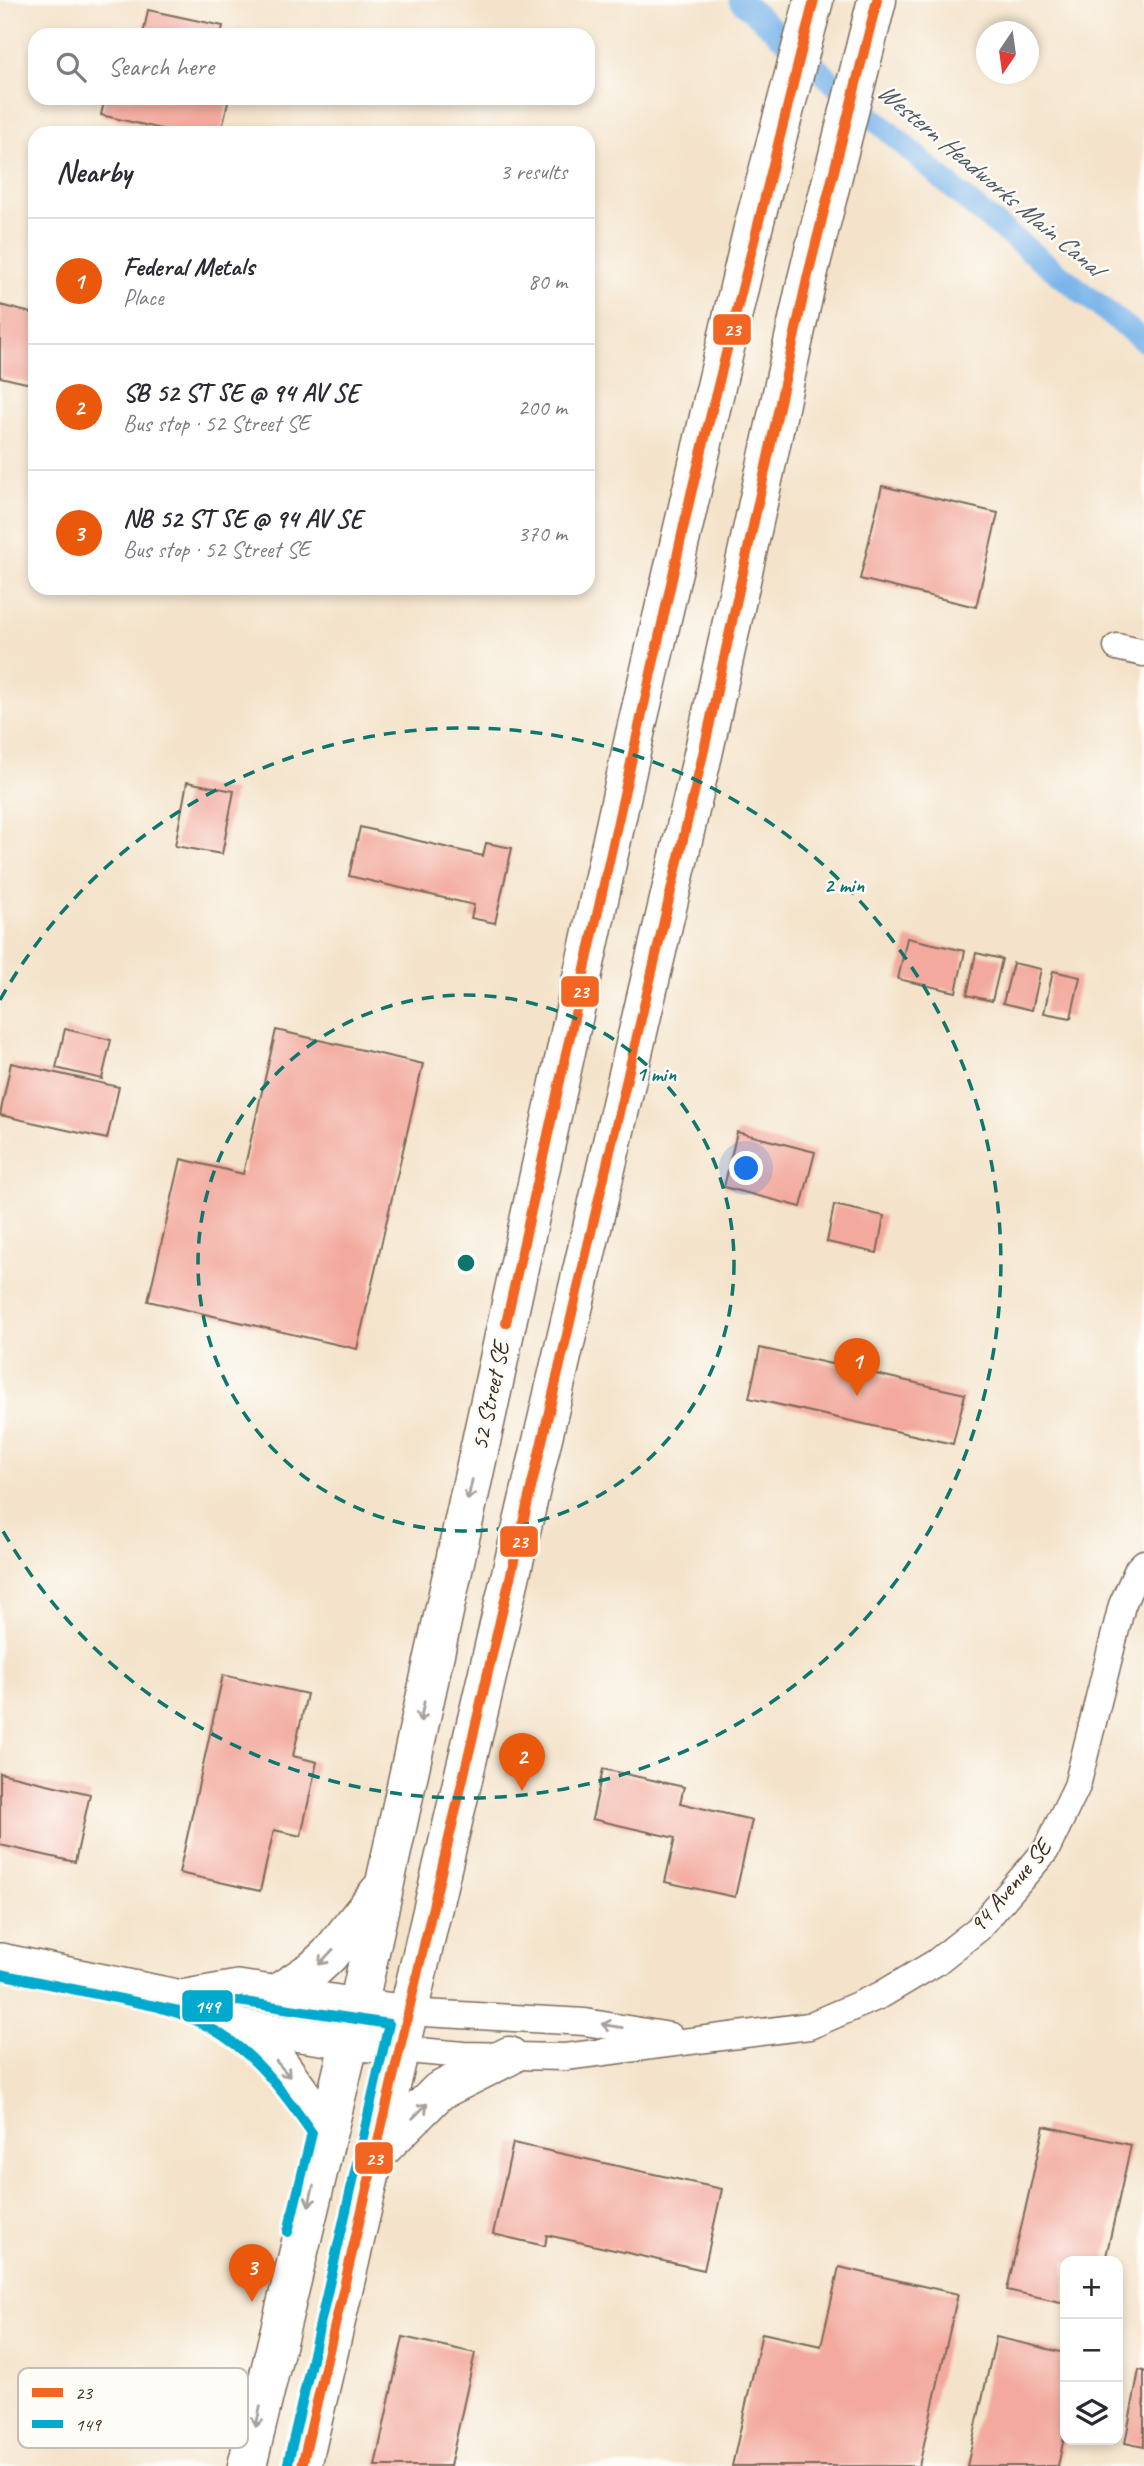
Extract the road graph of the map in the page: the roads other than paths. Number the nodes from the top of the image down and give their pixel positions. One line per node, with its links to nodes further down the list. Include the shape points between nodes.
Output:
1 (814, 0): 6 (main road, 52 Street SE, one-way to 6, via 753,228 635,734)
2 (877, 0): 11 (main road, via 807,279 701,764)
3 (1118, 647): 4 (street)
4 (1144, 653)
5 (1144, 1563): 13 (street, 94 Avenue SE, via 1122,1605 1077,1786 1046,1850 978,1929 935,1963 881,1995 808,2026)
6 (384, 1884): 8 (main road, one-way to 8, via 329,1955); 10 (main road, 52 Street SE)
7 (0, 1960): 9 (street, 94 Avenue SE)
8 (278, 1993): 9 (street, 94 Avenue SE, via 238,1987); 10 (street, 94 Avenue SE)
9 (181, 1997): 12 (street, 94 Avenue SE)
10 (358, 2007): 11 (street, 94 Avenue SE); 14 (main road, 52 Street SE)
11 (406, 2012): 13 (street, 94 Avenue SE, one-way to 11, via 585,2022); 15 (main road)
12 (231, 2025): 14 (street, 94 Avenue SE); 17 (main road, one-way to 17, via 278,2062)
13 (703, 2041): 16 (street, 94 Avenue SE, via 565,2057)
14 (349, 2043): 15 (street, 94 Avenue SE); 17 (main road, 52 Street SE)
15 (397, 2049): 16 (street, 94 Avenue SE); 18 (main road)
16 (509, 2056): 18 (main road, one-way to 16, via 439,2091)
17 (327, 2130): 19 (main road, 52 Street SE, one-way to 19)
18 (371, 2160): 20 (main road)
19 (247, 2466)
20 (302, 2466)

